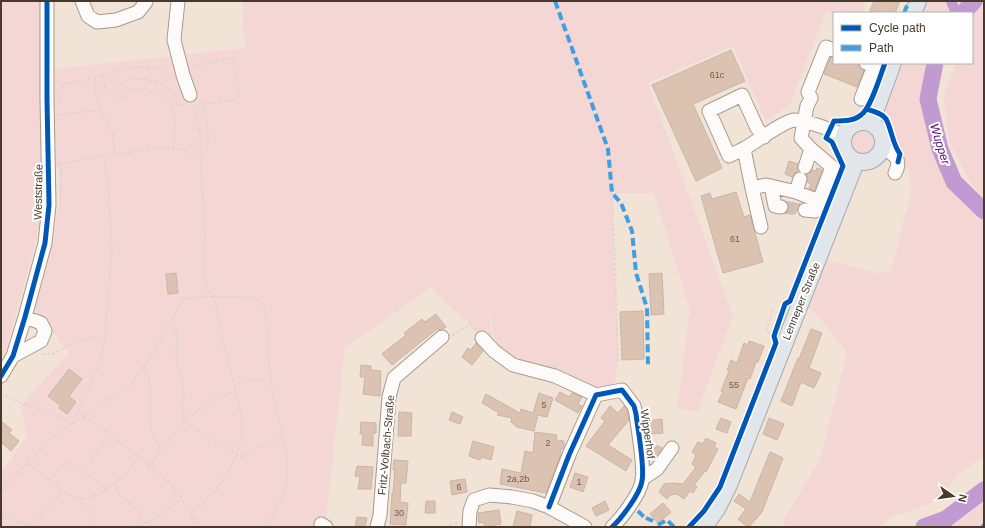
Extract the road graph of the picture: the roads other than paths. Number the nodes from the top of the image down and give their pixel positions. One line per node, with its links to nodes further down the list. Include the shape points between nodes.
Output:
1 (47, 1): 28 (street, Weststraße, via 49,205 45,243)
2 (82, 1): 3 (street, via 88,16 97,22 116,20 138,12)
3 (145, 1)
4 (178, 1): 11 (street, via 174,40)
5 (918, 1): 6 (main road)
6 (913, 12)
7 (833, 50): 12 (street, via 826,47 808,92 811,98)
8 (869, 64): 10 (street, via 874,66)
9 (893, 64): 13 (main road)
10 (861, 99)
11 (192, 101)
12 (804, 121): 14 (street); 15 (street, via 789,121); 17 (street, via 801,138)
13 (871, 123): 14 (main road, via 852,125); 18 (main road, via 882,134)
14 (844, 135): 19 (main road, via 843,148)
15 (764, 137): 16 (street); 16 (street, via 757,128 742,95 709,111 728,156)
16 (744, 148): 24 (street)
17 (811, 149): 20 (street); 25 (street, via 832,167 813,207)
18 (883, 149): 19 (main road, via 875,160); 21 (street, via 895,156 899,166)
19 (856, 162): 41 (main road, Lenneper Straße, via 728,485 717,509)
20 (805, 167)
21 (895, 173)
22 (800, 180): 25 (street)
23 (771, 186): 24 (street, via 766,184); 25 (street); 26 (street, via 775,206)
24 (752, 188): 27 (street)
25 (796, 192)
26 (781, 207)
27 (761, 227)
28 (25, 317): 31 (street, Weststraße); 31 (street, via 41,323 45,331 41,341)
29 (442, 337): 38 (street, Fritz-Volbach-Straße, via 394,378 389,398 381,507)
30 (482, 338): 33 (street, via 513,365 555,376)
31 (13, 356): 32 (street, Weststraße)
32 (1, 376)
33 (596, 396): 35 (street, Wipperhof, via 622,390 634,406); 36 (street)
34 (672, 448): 35 (street, via 657,469)
35 (642, 479): 40 (street, Wipperhof, via 635,497)
36 (549, 507): 37 (street, via 533,501 489,495 474,500); 39 (street)
37 (469, 523)
38 (377, 527)
39 (585, 527)
40 (612, 527)
41 (704, 527)

